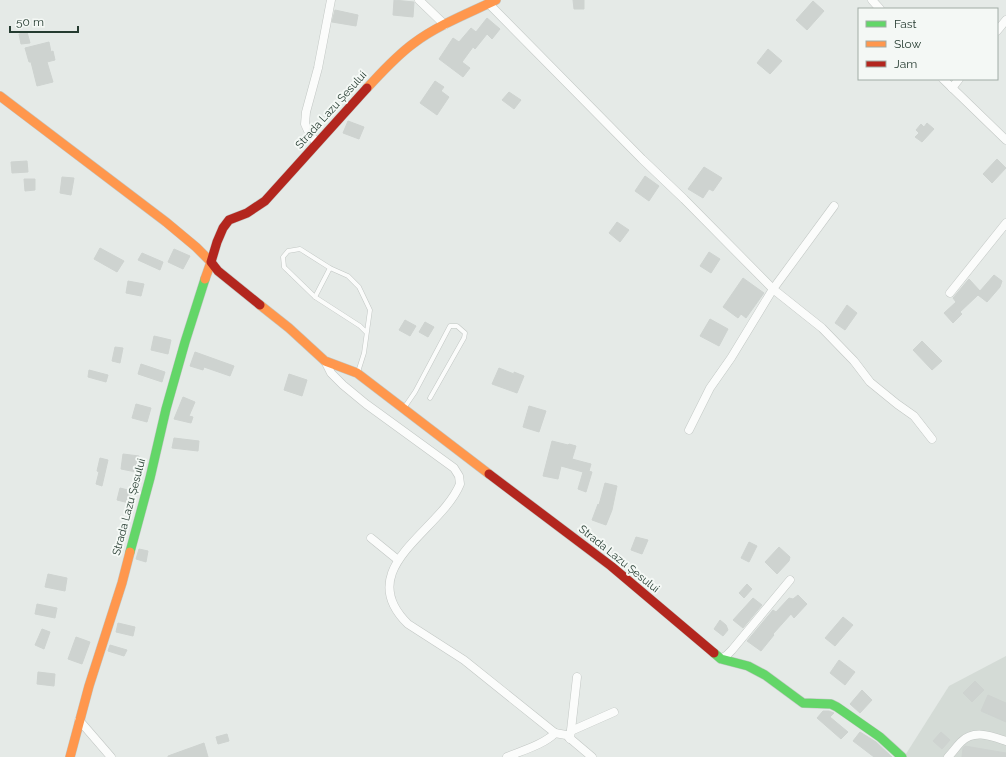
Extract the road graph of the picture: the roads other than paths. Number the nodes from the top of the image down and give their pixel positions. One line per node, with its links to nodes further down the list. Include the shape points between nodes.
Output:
1 (331, 0): 14 (street, via 318,68 306,112 305,124)
2 (419, 0): 7 (street)
3 (872, 0): 5 (street)
4 (492, 2): 7 (street, Strada Lazu Șesului); 19 (street, via 642,159)
5 (879, 8)
6 (1006, 20): 8 (street)
7 (445, 25): 14 (street, Strada Lazu Șesului, via 415,42 396,57)
8 (998, 30)
9 (944, 80): 11 (street)
10 (958, 80): 11 (street)
11 (952, 88): 13 (street)
12 (0, 96): 17 (street, Strada Lazu Șesului, via 166,222)
13 (1006, 140)
14 (316, 143): 17 (street, Strada Lazu Șesului, via 266,201 229,220 223,228)
15 (834, 206): 19 (street)
16 (1006, 223): 20 (street)
17 (211, 262): 23 (street, Strada Lazu Șesului, via 218,271); 35 (street, Strada Lazu Șesului, via 166,409 124,575)
18 (330, 268): 21 (lane); 21 (lane, via 300,248 288,251 283,257 284,267); 22 (lane, via 348,276 359,287 370,310)
19 (773, 289): 27 (street, via 710,388); 28 (street, via 822,328 870,382 914,416)
20 (950, 293)
21 (315, 296): 22 (lane)
22 (366, 332): 24 (lane, via 364,353)
23 (326, 361): 24 (street, Strada Lazu Șesului); 30 (street, Strada Lazu Șesului, via 331,373 343,385 454,468 459,476 460,484 452,500)
24 (357, 373): 26 (street, Strada Lazu Șesului)
25 (430, 398): 26 (lane, via 464,338 465,333 457,326 450,326)
26 (404, 408): 32 (street, Strada Lazu Șesului, via 611,566)
27 (689, 430)
28 (932, 439)
29 (371, 538): 30 (street)
30 (398, 560): 36 (street, Strada Lazu Șesului, via 390,582 390,595 401,617 464,660)
31 (790, 580): 32 (street, via 732,650)
32 (721, 659): 43 (street, Strada Lazu Șesului, via 748,666 765,675 803,703 831,704 837,707 880,737)
33 (577, 678): 37 (street)
34 (614, 712): 37 (street)
35 (79, 720): 39 (street, Strada Lazu Șesului); 40 (street)
36 (555, 733): 37 (street, Strada Lazu Șesului); 41 (street, via 550,738)
37 (570, 735): 42 (street, Strada Lazu Șesului)
38 (1006, 741): 44 (street, via 989,735 974,734 962,741)
39 (70, 757)
40 (111, 757)
41 (507, 757)
42 (592, 757)
43 (902, 757)
44 (948, 757)

